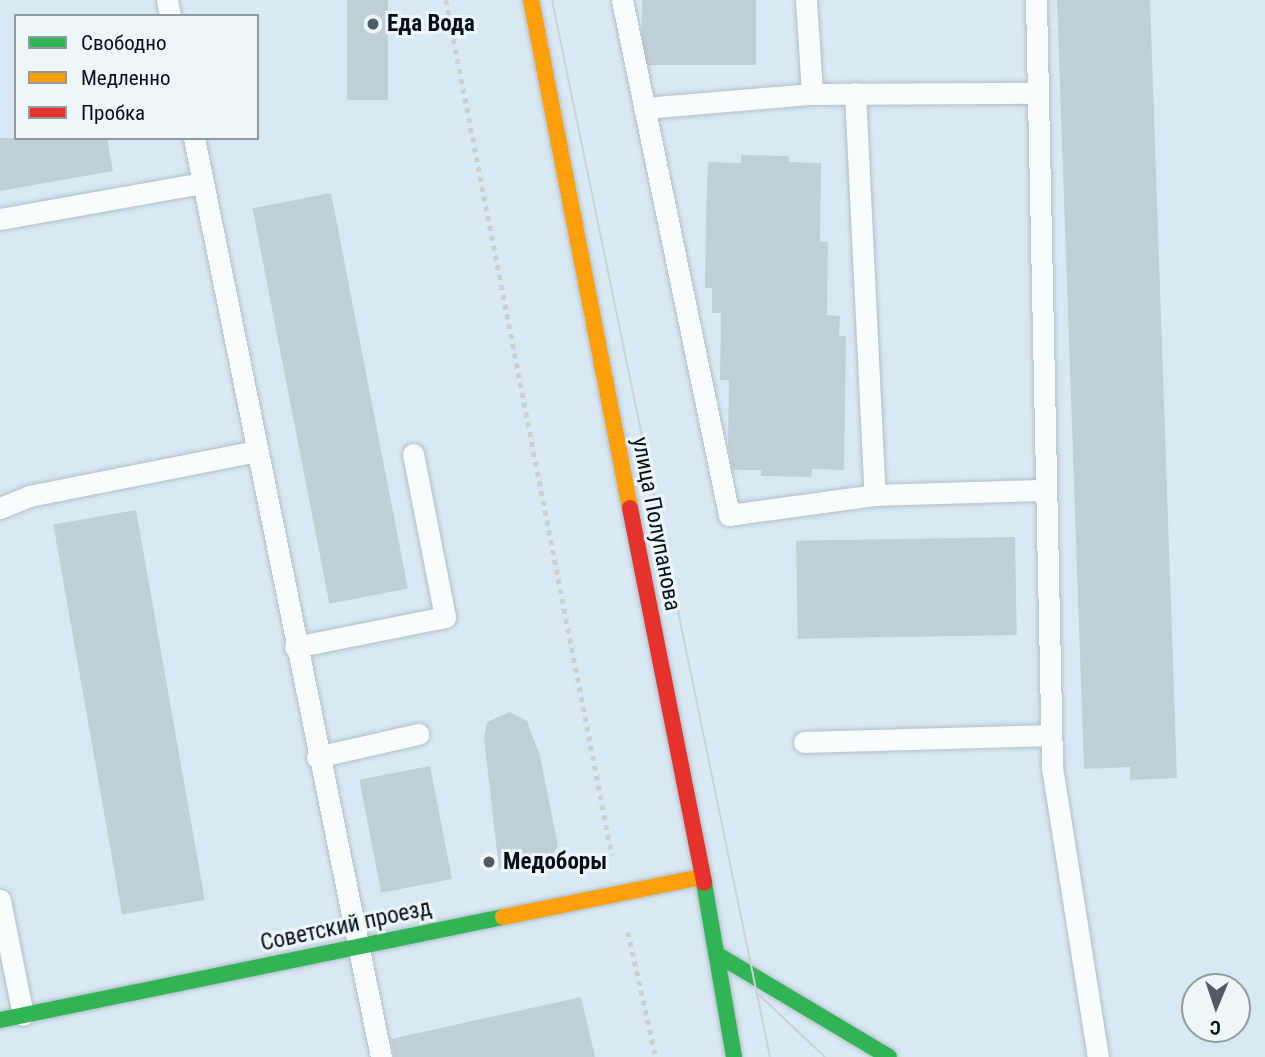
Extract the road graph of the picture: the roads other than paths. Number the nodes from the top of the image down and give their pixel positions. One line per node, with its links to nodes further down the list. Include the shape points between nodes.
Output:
1 (531, 0): 22 (street, улица Полупанова)
2 (622, 0): 8 (lane)
3 (806, 0): 7 (lane)
4 (1036, 0): 6 (lane)
5 (855, 93): 6 (lane); 7 (lane); 15 (lane)
6 (1038, 93): 14 (lane)
7 (812, 94): 8 (lane)
8 (644, 108): 15 (lane, via 729,516)
9 (194, 140): 10 (lane)
10 (203, 183): 11 (lane); 12 (lane)
11 (0, 219)
12 (256, 451): 16 (lane, via 29,496); 17 (lane)
13 (413, 454): 17 (lane, via 445,617)
14 (1046, 490): 15 (lane); 19 (lane)
15 (875, 495)
16 (0, 508)
17 (295, 647): 21 (lane)
18 (418, 734): 21 (lane)
19 (1051, 735): 20 (lane); 31 (lane, via 1052,767)
20 (804, 742)
21 (317, 757): 24 (lane)
22 (701, 877): 24 (street, Советский проезд, via 619,890); 25 (street, улица Полупанова)
23 (0, 900): 26 (lane)
24 (355, 947): 26 (street, Советский проезд); 28 (lane)
25 (718, 955): 29 (street, улица Полупанова); 30 (street)
26 (23, 1015): 27 (street, Советский проезд)
27 (0, 1020)
28 (381, 1057)
29 (734, 1057)
30 (889, 1057)
31 (1098, 1057)

